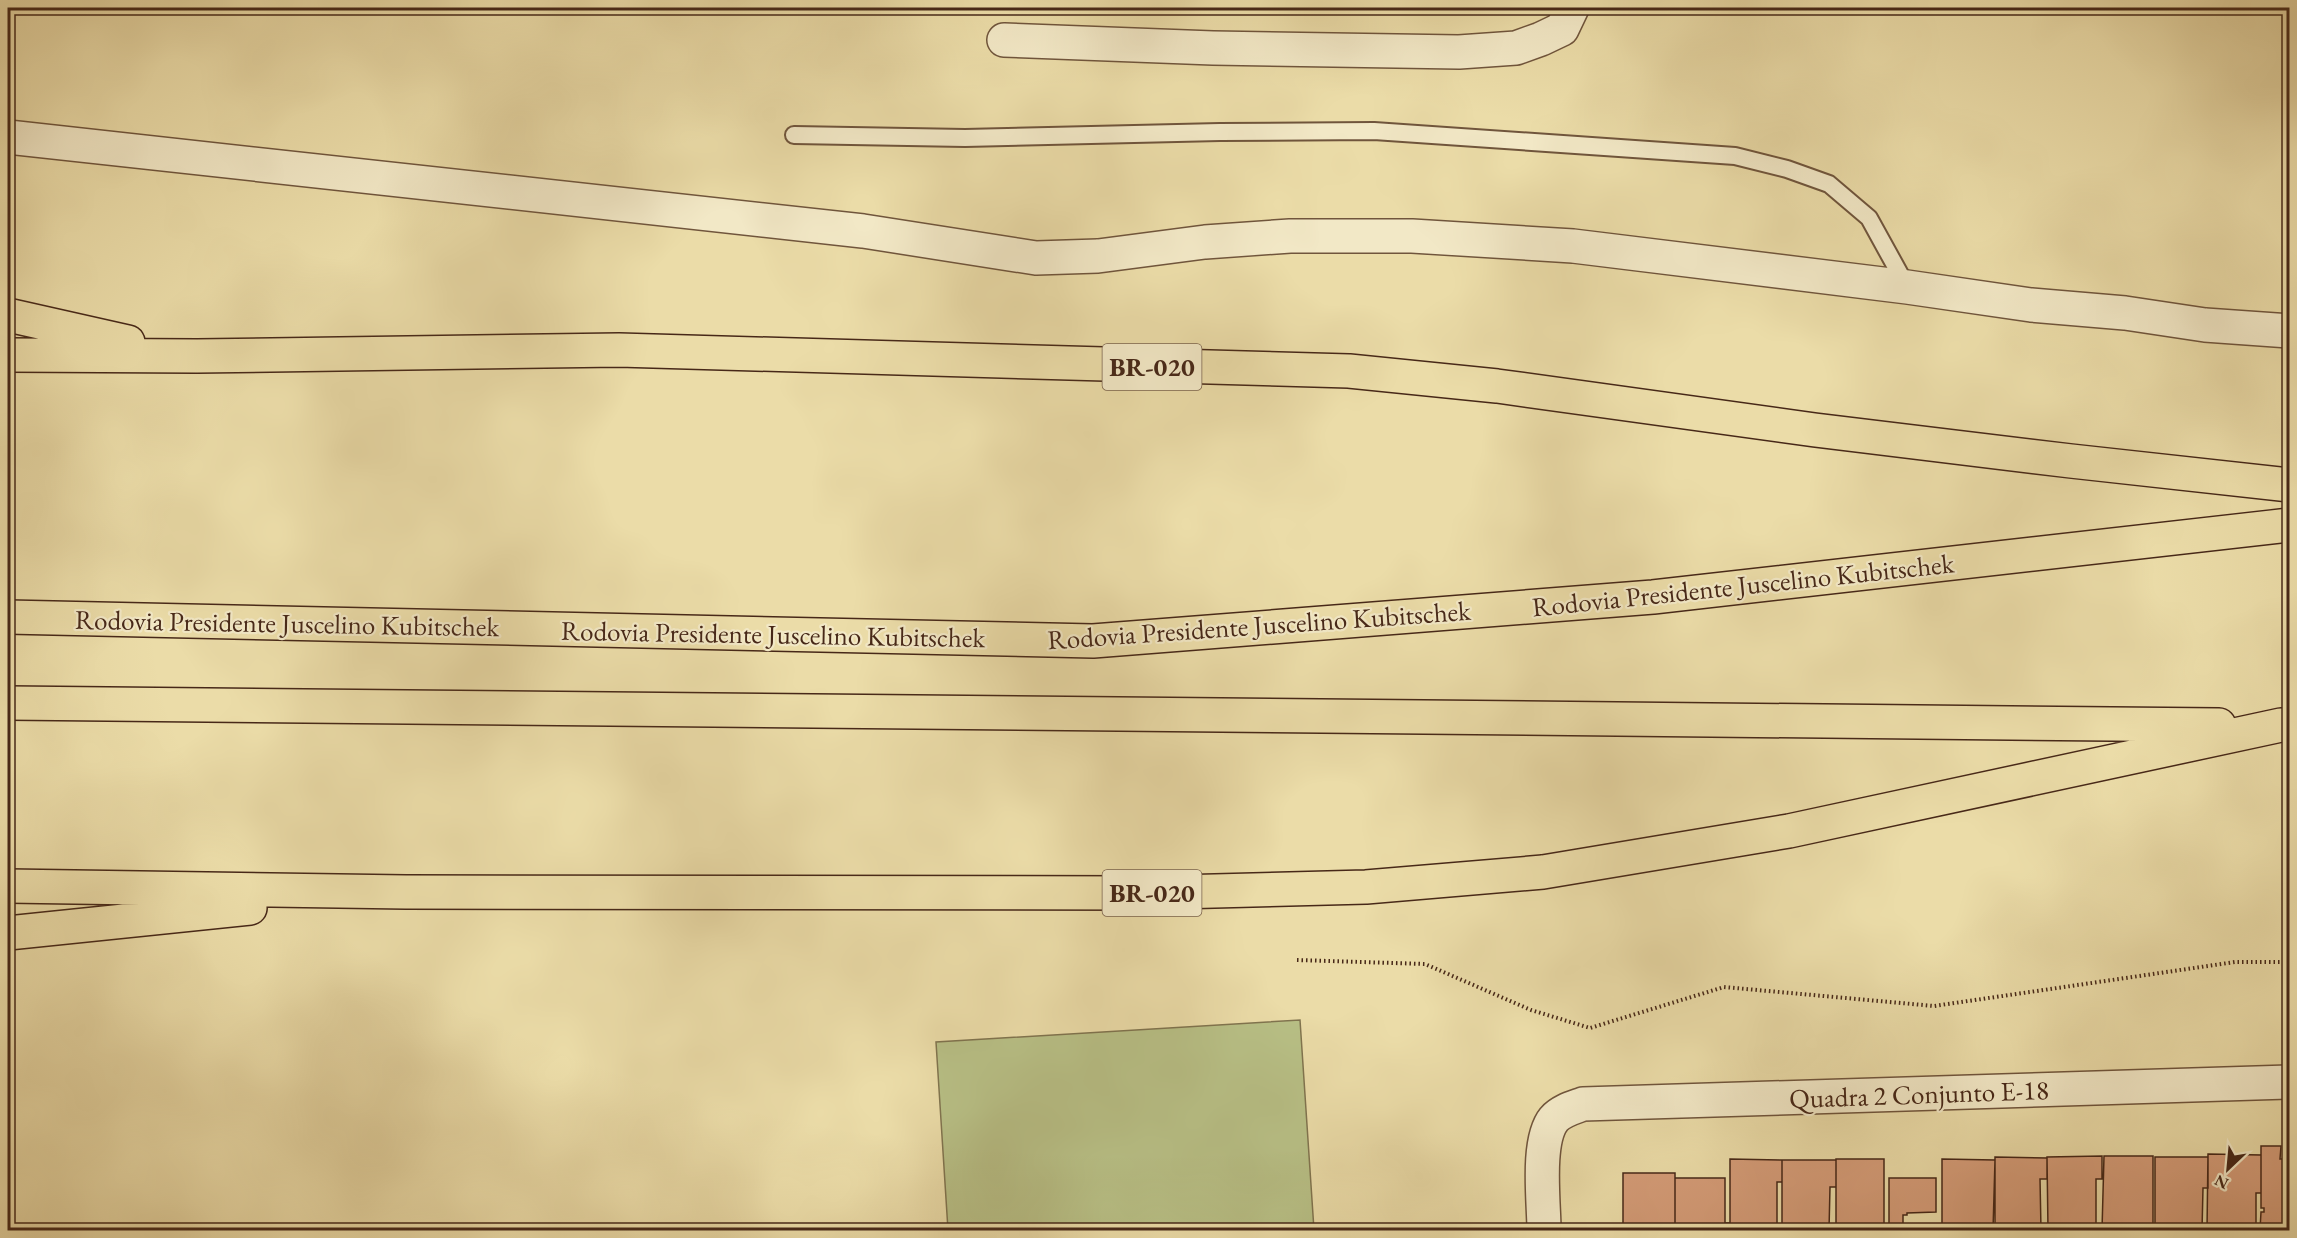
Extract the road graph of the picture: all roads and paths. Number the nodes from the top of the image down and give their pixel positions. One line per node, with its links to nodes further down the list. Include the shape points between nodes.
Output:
1 (1572, 8): 2 (street, via 1562,28 1540,39 1516,48 1459,52)
2 (1004, 40)
3 (794, 135): 5 (lane, via 965,138 1374,131 1735,156 1829,184 1869,218)
4 (8, 137): 5 (street, via 863,231 1036,258 1098,256 1290,236 1412,236 1573,246)
5 (1907, 287): 7 (street)
6 (8, 315): 11 (highway)
7 (2205, 325): 8 (street); 9 (street)
8 (2289, 331)
9 (2289, 354)
10 (8, 355): 11 (highway, BR-020)
11 (197, 356): 12 (highway, BR-020, via 619,350 1349,371)
12 (2289, 485)
13 (2289, 525): 14 (highway, Rodovia Presidente Juscelino Kubitschek, via 1653,597 1093,641)
14 (8, 616)
15 (8, 703): 16 (highway, BR-020)
16 (2285, 725): 18 (highway, BR-020, via 1789,831 1544,872 1366,887 1138,893)
17 (8, 886): 18 (highway, BR-020)
18 (405, 892): 19 (highway)
19 (8, 933)
20 (1297, 960): 21 (path, via 1425,964 1531,1010 1590,1028 1724,987 1934,1006 2235,962)
21 (2289, 962)
22 (2289, 1082): 23 (street, Quadra 2 Conjunto E-18, via 1583,1104 1554,1119 1547,1133)
23 (1544, 1230)

